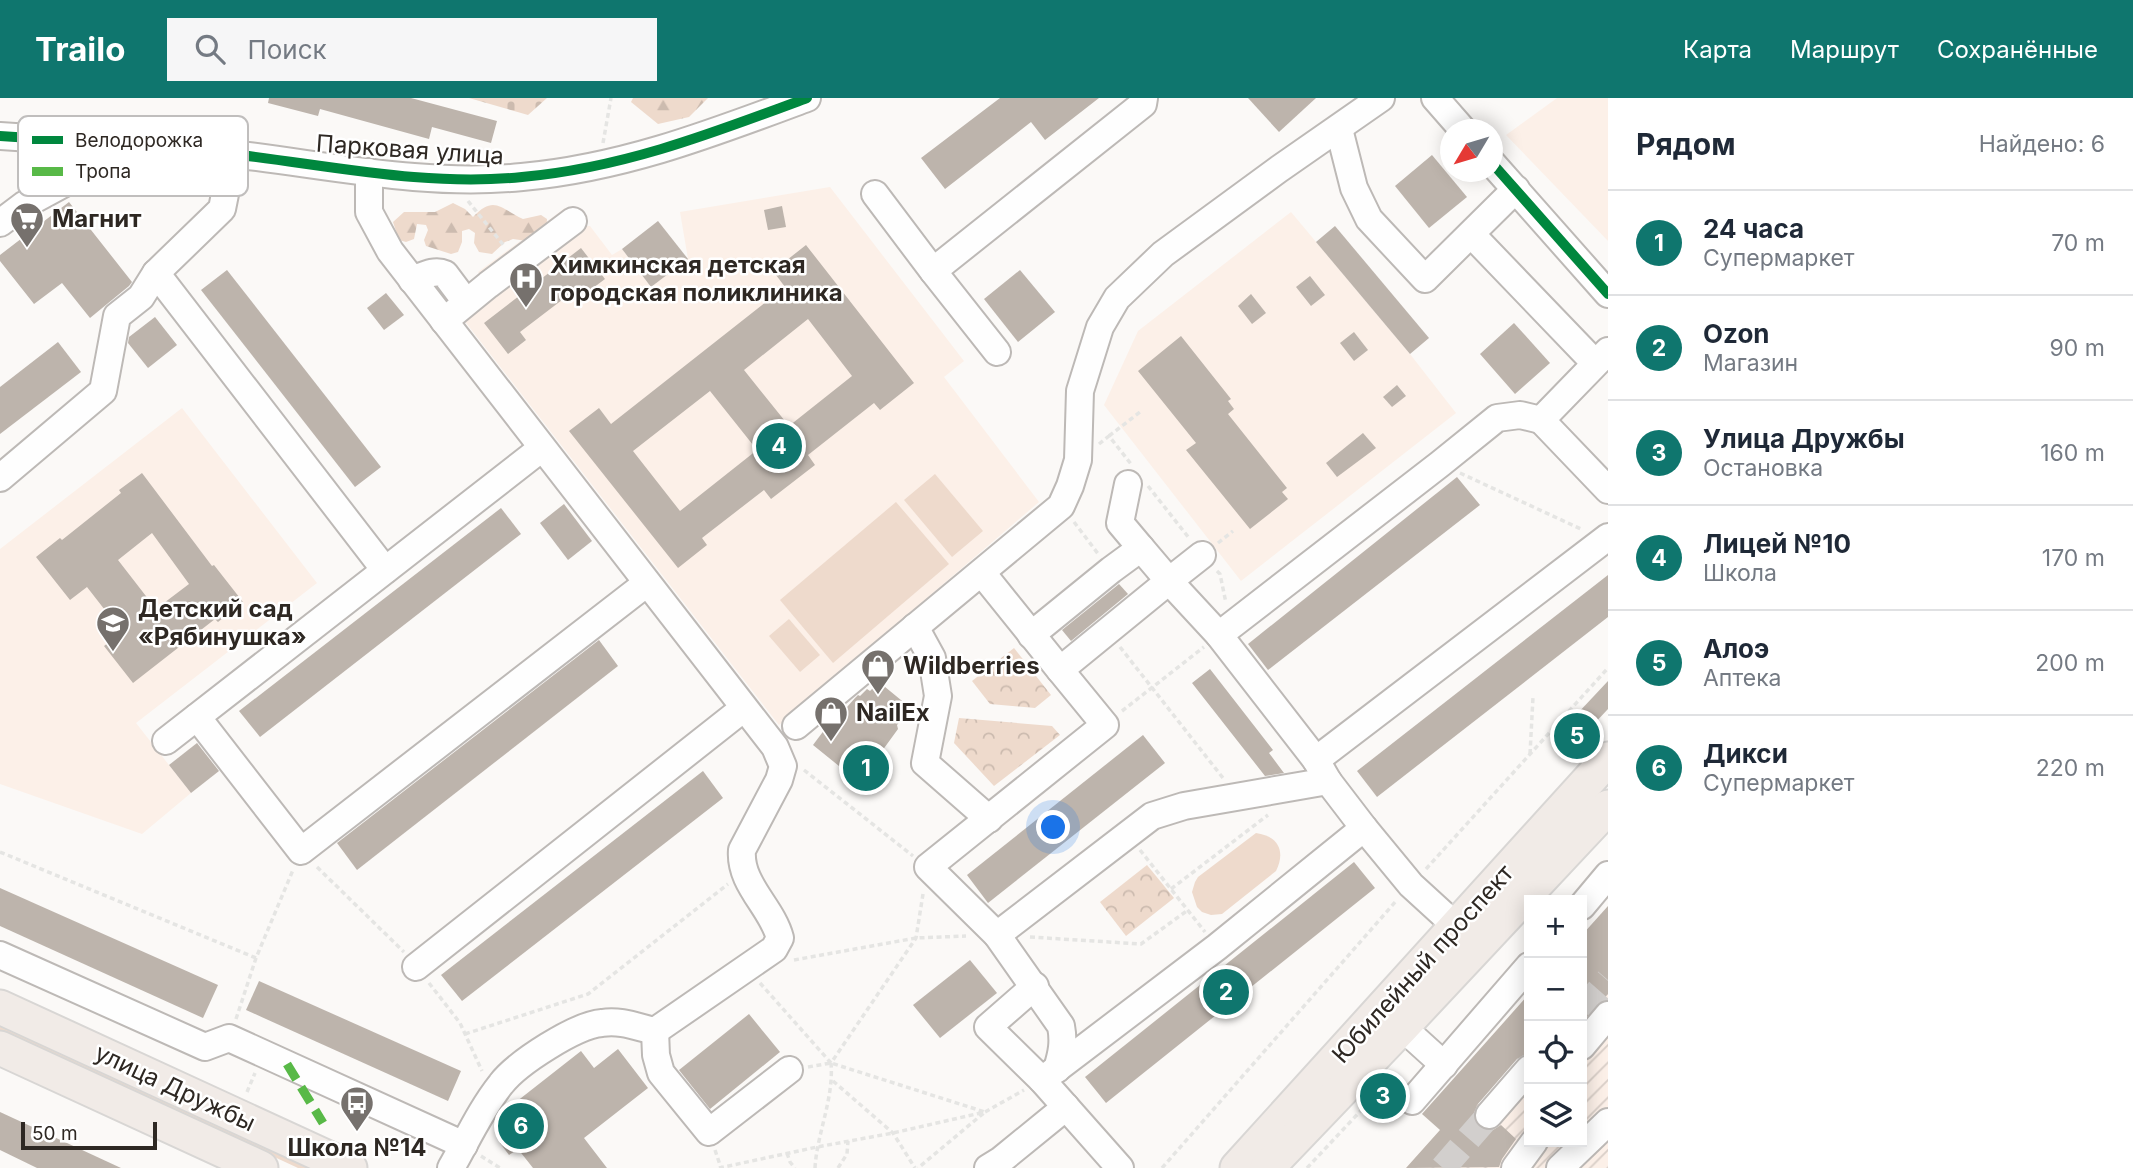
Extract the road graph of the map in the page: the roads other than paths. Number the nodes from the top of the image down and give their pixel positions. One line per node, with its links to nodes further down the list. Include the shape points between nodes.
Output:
1 (807, 98): 8 (street, Парковая улица, via 685,143 604,165 521,178)
2 (1144, 98): 17 (street, via 1143,104)
3 (1381, 98): 4 (street)
4 (1339, 129): 16 (street, via 1354,188 1369,219 1425,279); 34 (street, via 1163,254 1117,298 1100,327 1080,391 1078,460 1061,506)
5 (0, 136): 6 (street, Парковая улица)
6 (18, 137)
7 (248, 157): 8 (street, Парковая улица)
8 (369, 173): 19 (street, via 369,212)
9 (1503, 174): 10 (street)
10 (1516, 189): 16 (street); 20 (street)
11 (875, 194): 17 (street)
12 (41, 196): 15 (street)
13 (225, 196): 18 (street, via 222,209)
14 (573, 221): 21 (street)
15 (0, 223)
16 (1471, 234): 24 (street)
17 (933, 271): 23 (street)
18 (156, 274): 27 (street, via 141,297 117,316 103,391); 33 (street)
19 (412, 280): 21 (street, via 432,272 445,274); 22 (street)
20 (1608, 294)
21 (466, 302): 22 (street)
22 (444, 321): 26 (street)
23 (997, 352)
24 (1602, 357): 25 (street)
25 (1541, 420): 29 (street); 38 (street, via 1520,415 1497,418)
26 (542, 448): 33 (street); 36 (street)
27 (0, 478)
28 (1136, 479): 31 (street, via 1119,523)
29 (1608, 491)
30 (1606, 538): 46 (street)
31 (1141, 548): 35 (street); 39 (street)
32 (1202, 555): 35 (street)
33 (385, 570): 42 (street)
34 (982, 573): 37 (street); 39 (street)
35 (1169, 581): 38 (street); 40 (street)
36 (647, 583): 41 (street); 42 (street, via 301,851)
37 (915, 627): 43 (street); 48 (street, via 932,658 938,696 925,763)
38 (1225, 630): 46 (street)
39 (1031, 635): 40 (street)
40 (1060, 670): 48 (street, via 1105,725)
41 (744, 708): 55 (street); 61 (street, via 775,747 783,766 742,850 741,861 780,938 774,949)
42 (197, 716): 44 (street)
43 (796, 726)
44 (166, 741)
45 (1608, 759): 52 (main road, Юбилейный проспект)
46 (1322, 771): 49 (street); 53 (street, via 1238,797 1152,816)
47 (1608, 807): 60 (main road, Юбилейный проспект)
48 (989, 819): 53 (street, via 928,867)
49 (1364, 828): 52 (street, via 1411,885); 66 (street)
50 (1608, 875): 51 (street)
51 (1587, 899)
52 (1457, 926): 79 (main road, Юбилейный проспект)
53 (998, 934): 57 (street)
54 (0, 955): 72 (street, via 205,1047 229,1038)
55 (416, 967)
56 (1524, 972): 64 (street)
57 (1035, 986): 66 (street, via 1061,1026 1064,1040); 66 (street, via 988,1027)
58 (0, 1007): 74 (main road, улица Дружбы)
59 (1608, 1015): 62 (street)
60 (1402, 1027): 64 (street); 80 (main road, Юбилейный проспект)
61 (655, 1031): 65 (street, via 662,1073 709,1132); 72 (street, via 622,1022 600,1023 550,1045 503,1081)
62 (1587, 1038)
63 (0, 1048): 75 (main road, улица Дружбы)
64 (1444, 1065): 69 (street)
65 (789, 1070)
66 (1049, 1074): 70 (street)
67 (1524, 1076): 68 (street, via 1495,1120)
68 (1524, 1100)
69 (1412, 1101)
70 (1066, 1107): 77 (street); 78 (street)
71 (1608, 1122): 82 (street)
72 (464, 1145): 76 (street)
73 (1530, 1147): 81 (street)
74 (340, 1166)
75 (261, 1168)
76 (451, 1168)
77 (988, 1168)
78 (1120, 1168)
79 (1237, 1168)
80 (1267, 1168)
81 (1515, 1168)
82 (1560, 1168)

